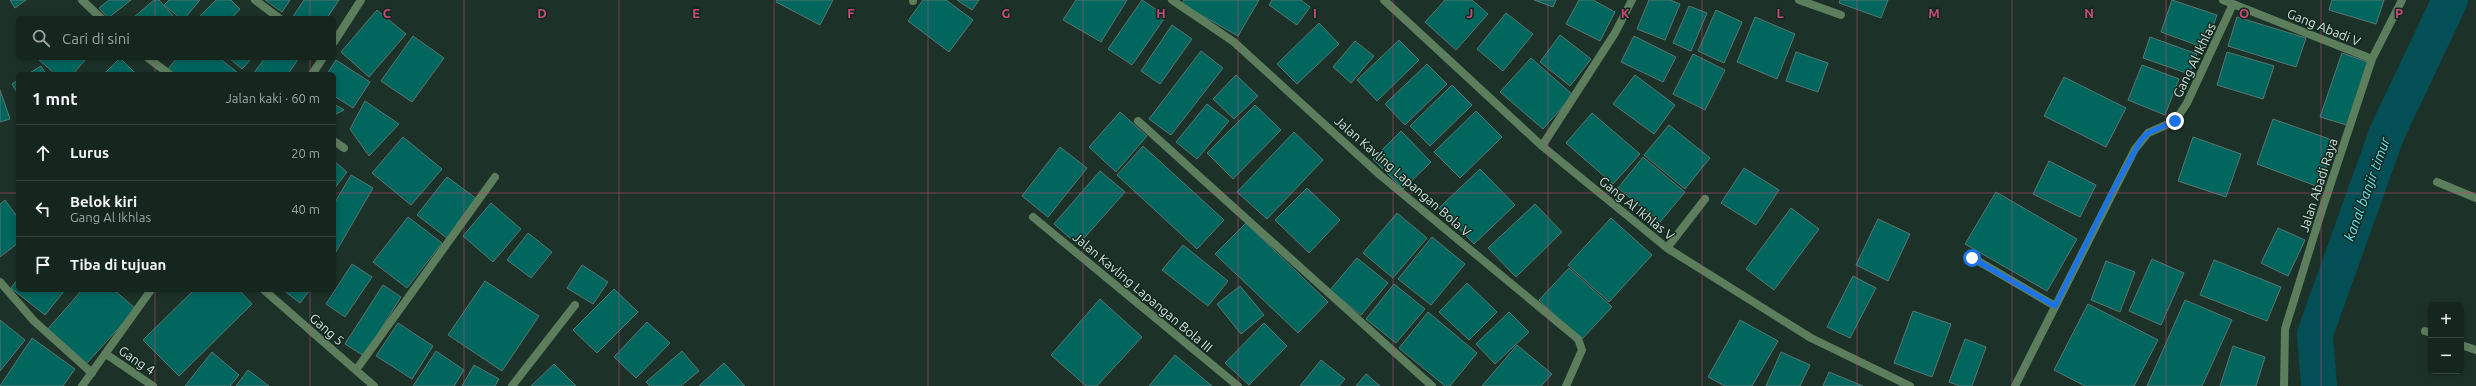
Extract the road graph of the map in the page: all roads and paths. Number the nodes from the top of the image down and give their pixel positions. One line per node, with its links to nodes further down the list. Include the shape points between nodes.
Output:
1 (82, 0): 12 (street)
2 (255, 0): 13 (street)
3 (361, 0): 14 (street)
4 (1172, 0): 47 (street, Jalan Kavling Lapangan Bola V, via 1234,42 1380,175 1578,339 1582,350)
5 (1384, 0): 22 (street, Gang Al Ikhlas V)
6 (1632, 0): 22 (street, via 1615,33)
7 (1799, 0): 11 (street)
8 (2223, 0): 10 (street, Gang Abadi V)
9 (2402, 0): 15 (street, Jalan Abadi Raya)
10 (2233, 4): 15 (street, Gang Abadi V); 35 (street, Gang Al Ikhlas, via 2187,103 2175,121 2148,133 2141,140)
11 (1841, 14)
12 (99, 16)
13 (276, 16)
14 (336, 39)
15 (2372, 59): 50 (street, Jalan Abadi Raya, via 2286,329)
16 (151, 60): 18 (street)
17 (322, 60): 19 (street)
18 (166, 72)
19 (313, 72)
20 (1138, 120): 46 (street)
21 (336, 142): 23 (street)
22 (1542, 146): 29 (street, Gang Al Ikhlas V)
23 (344, 148)
24 (496, 177): 39 (street)
25 (2437, 182): 26 (street)
26 (2476, 198)
27 (1705, 199): 29 (street)
28 (1033, 217): 45 (street, Jalan Kavling Lapangan Bola III)
29 (1667, 248): 48 (street, Gang Al Ikhlas V, via 1811,338)
30 (1972, 258): 35 (street)
31 (0, 282): 40 (street, via 34,321)
32 (150, 292): 38 (street)
33 (266, 292): 39 (street, Gang 5)
34 (576, 305): 44 (street)
35 (2055, 306): 49 (street, Gang Al Ikhlas)
36 (2464, 346): 37 (street)
37 (2476, 350)
38 (106, 354): 40 (street); 42 (street, Gang 4)
39 (356, 370): 43 (street, Gang 5)
40 (92, 373): 41 (street)
41 (82, 386)
42 (153, 386)
43 (374, 386)
44 (512, 386)
45 (1238, 386)
46 (1432, 386)
47 (1566, 386)
48 (1910, 386)
49 (2015, 386)
50 (2284, 386)

